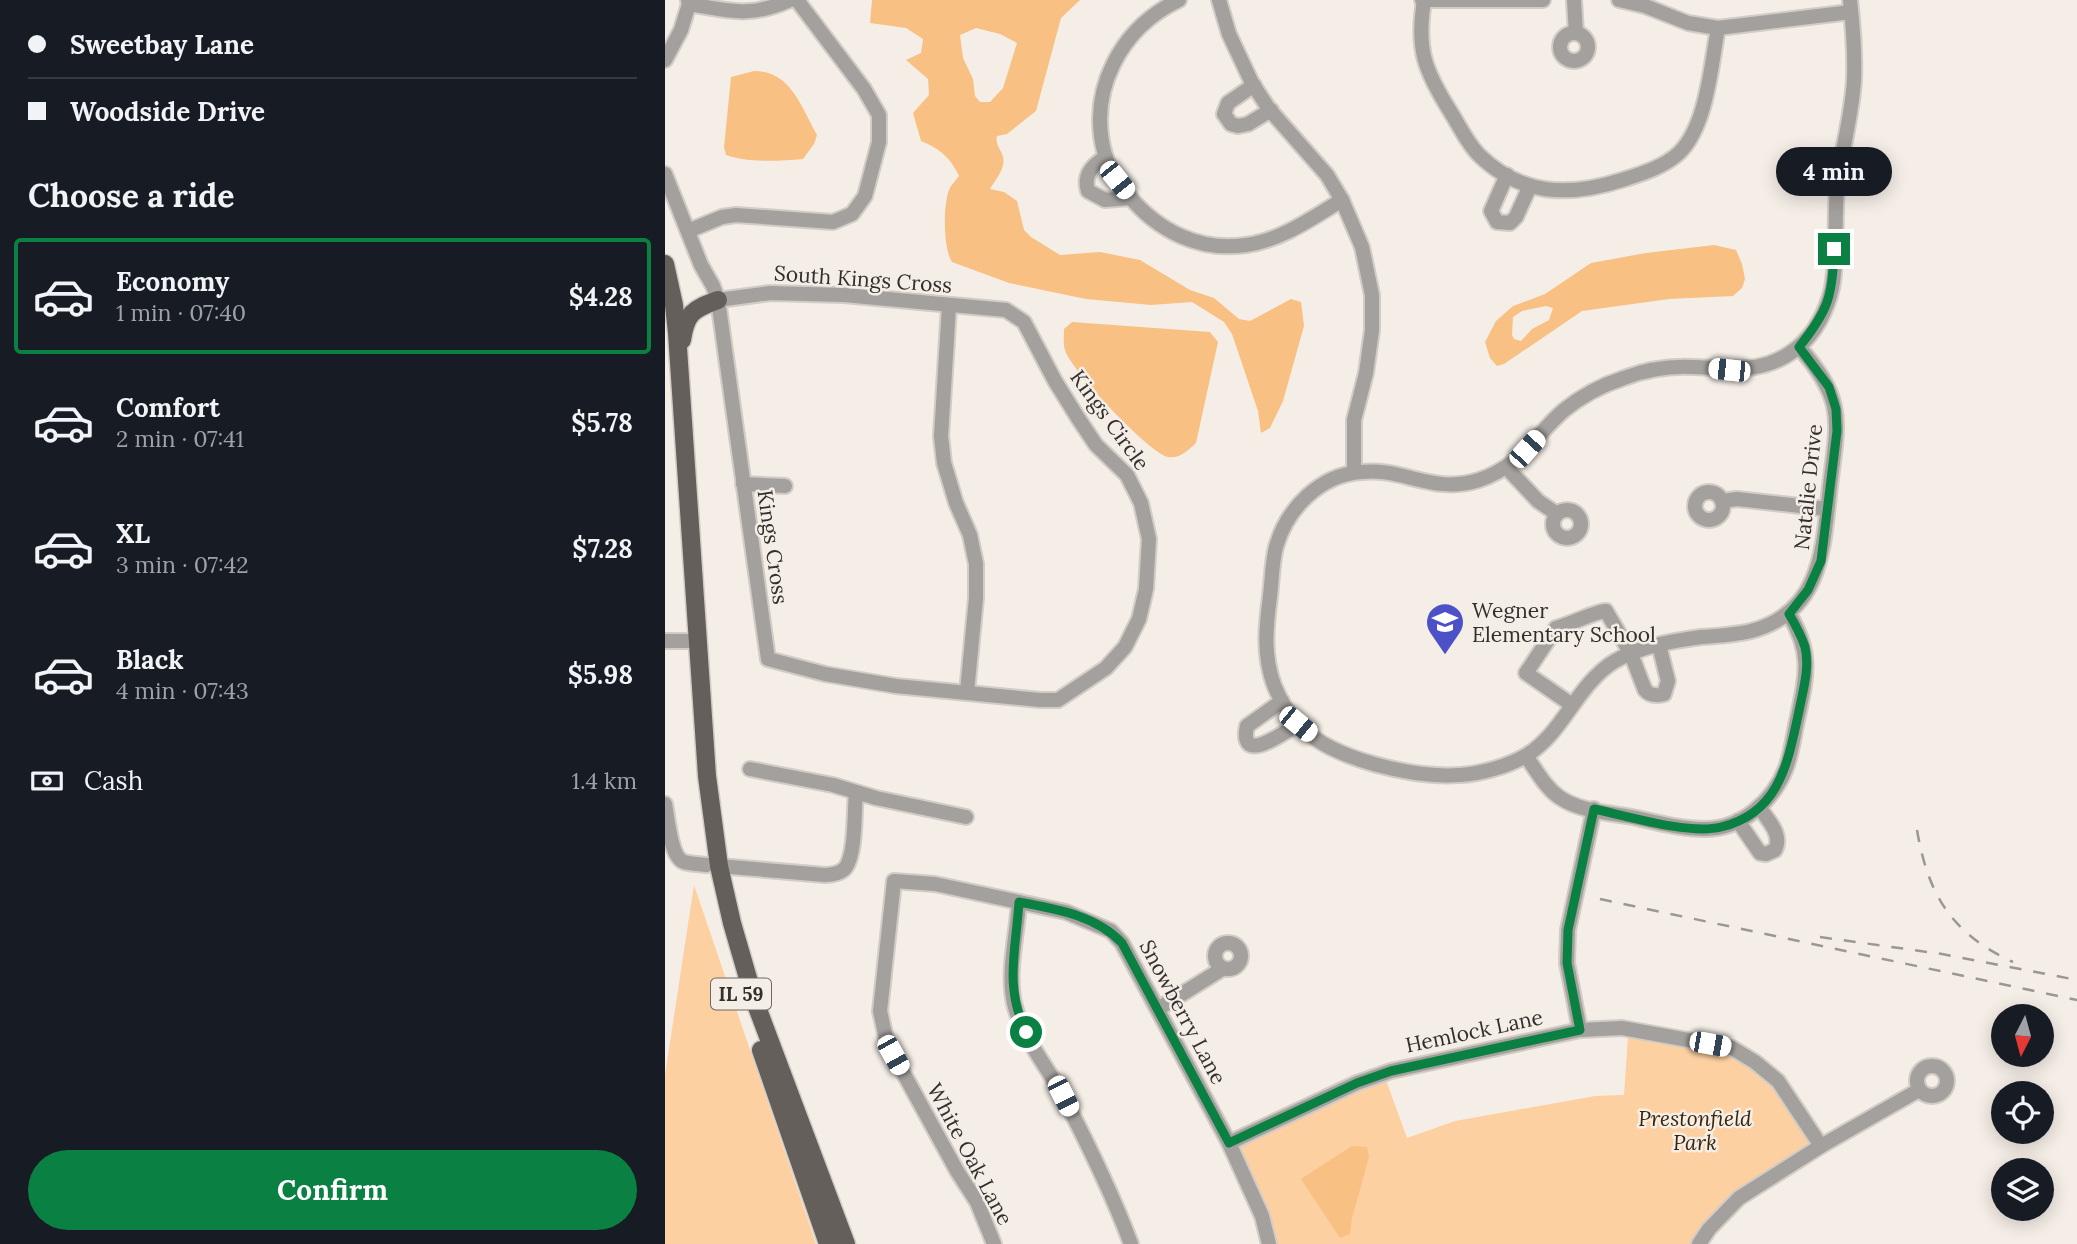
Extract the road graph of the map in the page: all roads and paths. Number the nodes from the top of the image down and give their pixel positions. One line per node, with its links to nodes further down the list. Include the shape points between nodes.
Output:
1 (790, 0): 9 (street, via 754,13)
2 (797, 0): 22 (street, via 865,89 879,116 879,142 865,195 852,214 833,222 736,215)
3 (1179, 0): 16 (street, via 1149,17 1112,66 1101,116)
4 (1219, 0): 14 (street, via 1229,34)
5 (1543, 0): 8 (street)
6 (1574, 0): 12 (street)
7 (1619, 0): 11 (street)
8 (1423, 1): 18 (street, via 1420,39 1430,78 1478,154)
9 (688, 2): 13 (street, via 681,30)
10 (1851, 6): 11 (street); 28 (street, via 1854,82 1837,191 1833,285 1819,321)
11 (1718, 28): 19 (street, via 1703,108 1679,153 1637,175 1593,189 1558,191)
12 (1576, 33)
13 (665, 60)
14 (1254, 85): 15 (street); 15 (street, via 1228,103 1227,120 1238,127)
15 (1271, 110): 21 (street, via 1308,150)
16 (1106, 157): 20 (street); 20 (street, via 1087,174 1088,191 1105,200)
17 (665, 174): 22 (street, Kings Cross)
18 (1507, 175): 19 (street); 19 (street, via 1491,211 1497,222 1510,223)
19 (1530, 186)
20 (1131, 198): 21 (street, via 1156,223 1177,235 1233,246 1279,237)
21 (1342, 200): 31 (street, via 1362,247 1372,307 1370,354 1354,420)
22 (688, 231): 25 (street, Kings Cross)
23 (667, 270): 25 (main road, via 672,284 687,296); 29 (main road, IL 59)
24 (949, 306): 25 (street, South Kings Cross, via 769,293); 26 (street, South Kings Cross); 43 (street, via 941,436 944,463 970,535 977,598)
25 (719, 308): 29 (main road, via 694,309); 32 (street, Kings Cross)
26 (1006, 310): 43 (street, Kings Circle, via 1024,322 1078,418 1127,475 1141,503 1149,539 1146,589 1125,648 1106,668 1058,700)
27 (665, 332): 39 (main road, IL 59)
28 (1799, 347): 30 (street, via 1746,369 1667,368 1609,383 1566,408); 35 (street, Natalie Drive, via 1829,387 1836,409)
29 (679, 357): 39 (main road, IL 59)
30 (1507, 468): 31 (street, via 1450,485 1383,472); 36 (street)
31 (1354, 472): 44 (street, via 1308,494 1289,518 1275,550 1266,639 1268,666)
32 (743, 484): 33 (street); 42 (street, Kings Cross, via 768,659)
33 (785, 486)
34 (1722, 500): 35 (street)
35 (1828, 509): 37 (street, Natalie Drive, via 1818,570)
36 (1557, 514)
37 (1789, 614): 40 (street, via 1749,631); 51 (street, via 1805,648 1806,677 1786,769)
38 (665, 641): 39 (street)
39 (693, 641): 55 (main road, IL 59)
40 (1659, 645): 41 (street); 41 (street, via 1668,681 1664,694 1645,690)
41 (1632, 654): 45 (street, via 1613,662); 45 (street, via 1607,611 1556,628 1525,673)
42 (892, 685): 43 (street, Kings Circle)
43 (967, 692)
44 (1282, 701): 46 (street); 46 (street, via 1247,726 1248,742 1265,745)
45 (1572, 705): 47 (street)
46 (1298, 724): 47 (street, via 1344,755 1435,775 1467,775)
47 (1526, 756): 52 (street, via 1559,797)
48 (750, 769): 49 (street)
49 (856, 793): 53 (street); 55 (street, via 851,854 840,872 825,875)
50 (665, 804): 55 (street, via 677,858)
51 (1759, 807): 54 (street); 54 (street, via 1777,835 1775,850 1760,853)
52 (1594, 809): 54 (street, via 1696,829); 60 (street, via 1568,930 1567,963)
53 (966, 817)
54 (1738, 821)
55 (713, 866): 64 (main road, IL 59, via 719,919 735,976); 65 (main road, IL 59, via 751,988)
56 (894, 881): 57 (street, Snowberry Lane, via 935,884); 66 (street, White Oak Lane, via 880,1011 887,1043 977,1202)
57 (1019, 902): 59 (street, Snowberry Lane, via 1066,912 1111,931); 67 (street, via 1011,980 1015,1006 1113,1196)
58 (1222, 969): 59 (street)
59 (1158, 1009): 62 (street, Snowberry Lane)
60 (1580, 1030): 62 (street, Hemlock Lane, via 1391,1071); 63 (street, Hemlock Lane, via 1622,1028 1732,1048 1778,1081)
61 (1919, 1090): 63 (street)
62 (1229, 1143): 68 (street, Snowberry Lane, via 1262,1216)
63 (1821, 1146): 69 (street, via 1739,1198)
64 (827, 1241)
65 (846, 1244)
66 (994, 1244)
67 (1131, 1244)
68 (1269, 1244)
69 (1699, 1244)

